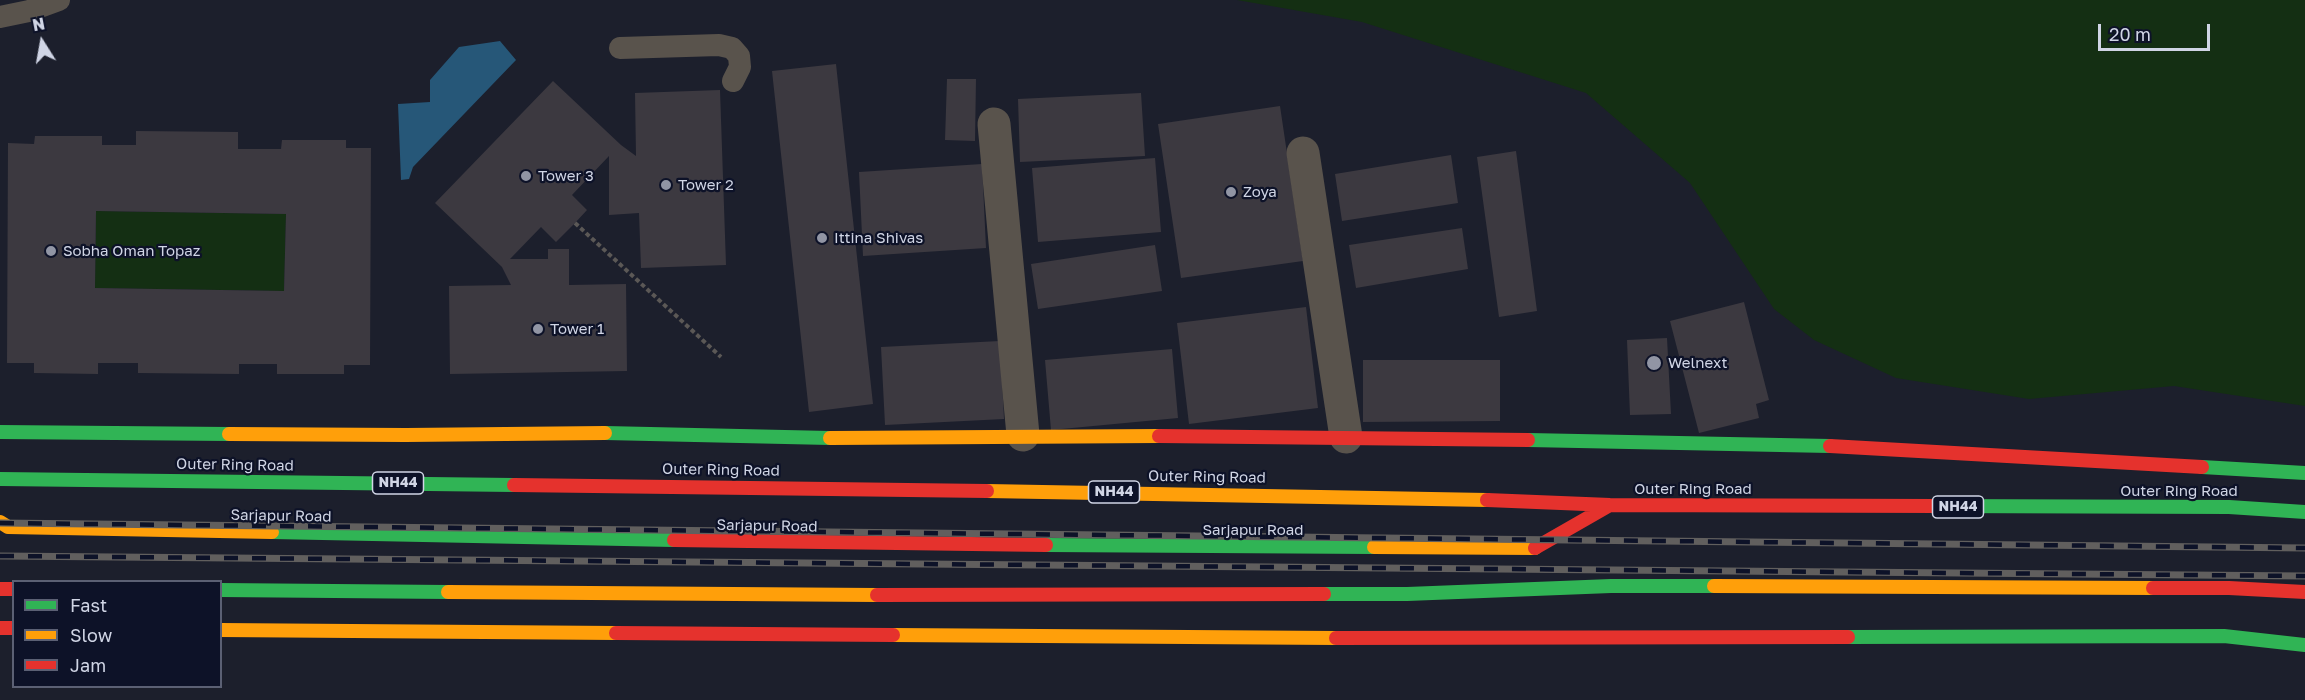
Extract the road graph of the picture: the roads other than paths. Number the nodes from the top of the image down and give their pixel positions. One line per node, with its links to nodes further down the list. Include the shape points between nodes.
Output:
1 (59, 0): 2 (lane)
2 (0, 17)
3 (620, 48): 4 (lane, via 732,48 739,56 740,67)
4 (733, 81)
5 (994, 123): 8 (street)
6 (1303, 153): 9 (street)
7 (0, 432): 8 (main road, via 648,432 797,438)
8 (1023, 435): 9 (main road)
9 (1346, 437): 10 (main road, via 1844,446)
10 (2305, 473)
11 (0, 479): 12 (main road, Outer Ring Road / NH44, via 1431,497)
12 (1610, 505): 13 (main road, Outer Ring Road / NH44, via 2229,507); 14 (main road, Sarjapur Road, via 1535,548 811,543)
13 (2305, 512)
14 (3, 528)
15 (222, 590): 16 (main road, via 795,596 1407,594 1611,586 2229,588)
16 (2305, 592)
17 (222, 630): 18 (main road, via 1430,639 2224,636)
18 (2305, 645)

